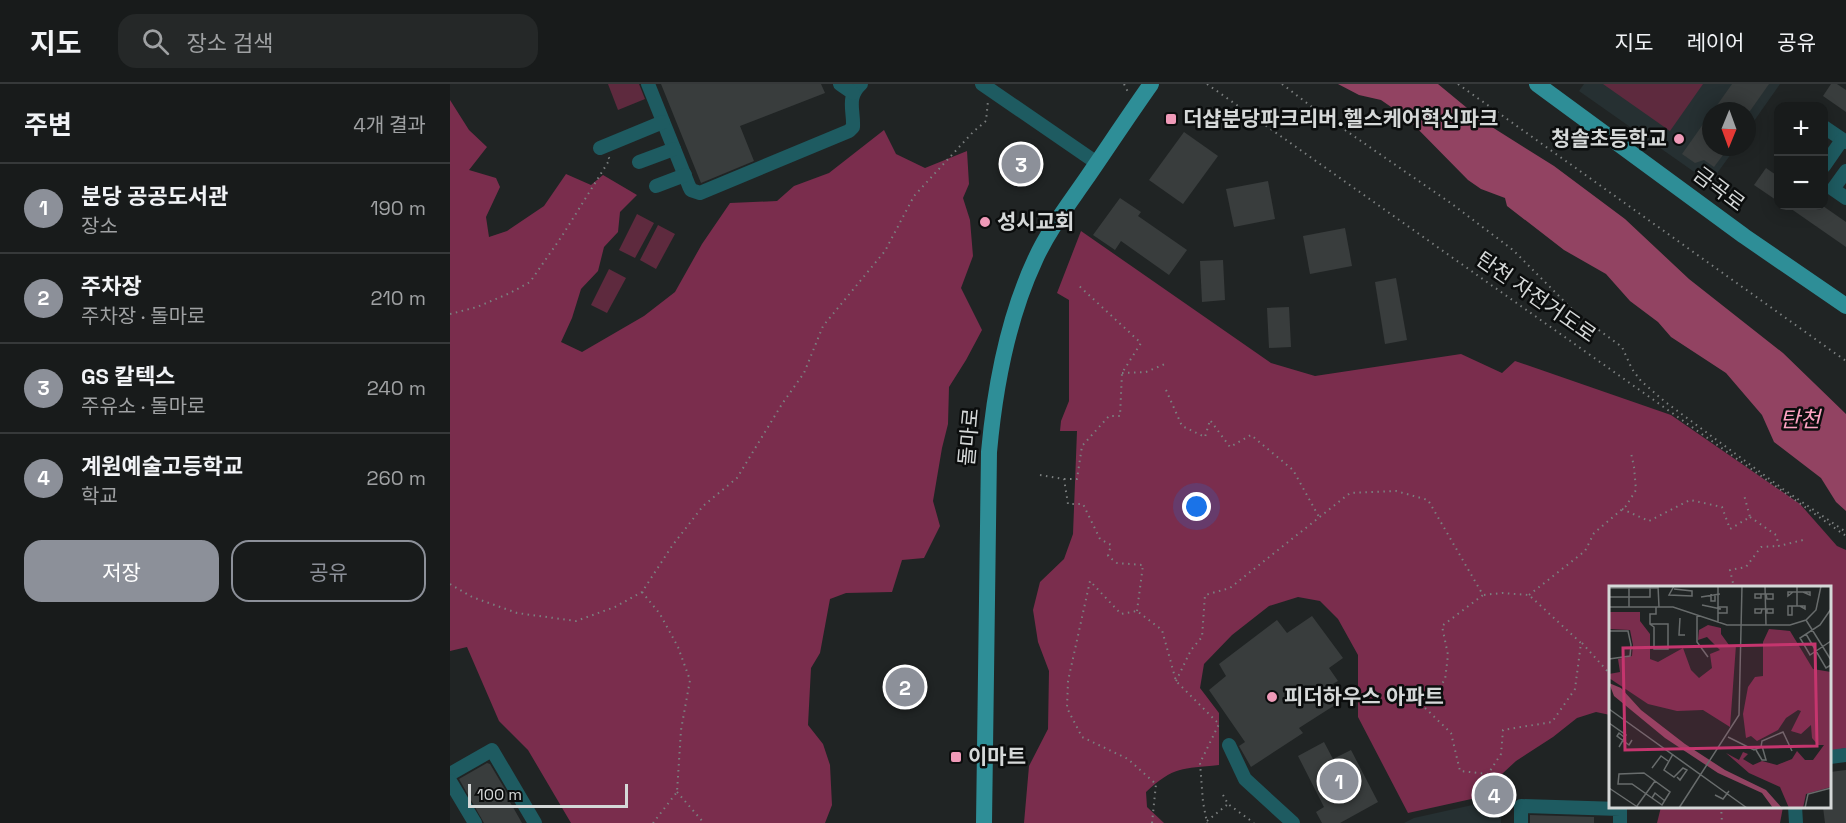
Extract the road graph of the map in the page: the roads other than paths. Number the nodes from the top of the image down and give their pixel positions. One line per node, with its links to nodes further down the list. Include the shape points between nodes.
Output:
1 (648, 84): 7 (street)
2 (840, 84): 5 (street)
3 (1538, 84): 20 (main road, 금곡로)
4 (986, 86): 14 (street)
5 (857, 89): 16 (street, via 850,103 849,131 700,193 692,190)
6 (1148, 89): 14 (main road, 돌마로)
7 (663, 122): 10 (street); 11 (street)
8 (1828, 130): 9 (street)
9 (1844, 141): 12 (street)
10 (600, 148)
11 (674, 148): 13 (street); 16 (street)
12 (1828, 161)
13 (639, 162)
14 (1097, 163): 29 (main road, 돌마로, via 1050,230 1035,260 1011,322 995,398 988,452)
15 (1845, 174): 18 (street)
16 (685, 175): 17 (street)
17 (656, 186)
18 (1828, 186): 19 (street)
19 (1846, 198)
20 (1846, 306)
21 (1229, 745): 30 (street, via 1245,779)
22 (1846, 755): 23 (street)
23 (1831, 757)
24 (450, 774): 27 (street, via 492,750)
25 (450, 781): 28 (street)
26 (1795, 808): 33 (street)
27 (531, 817)
28 (474, 823)
29 (984, 823)
30 (1293, 823)
31 (1521, 823): 32 (street, via 1521,806 1620,809)
32 (1620, 823)
33 (1796, 823)

